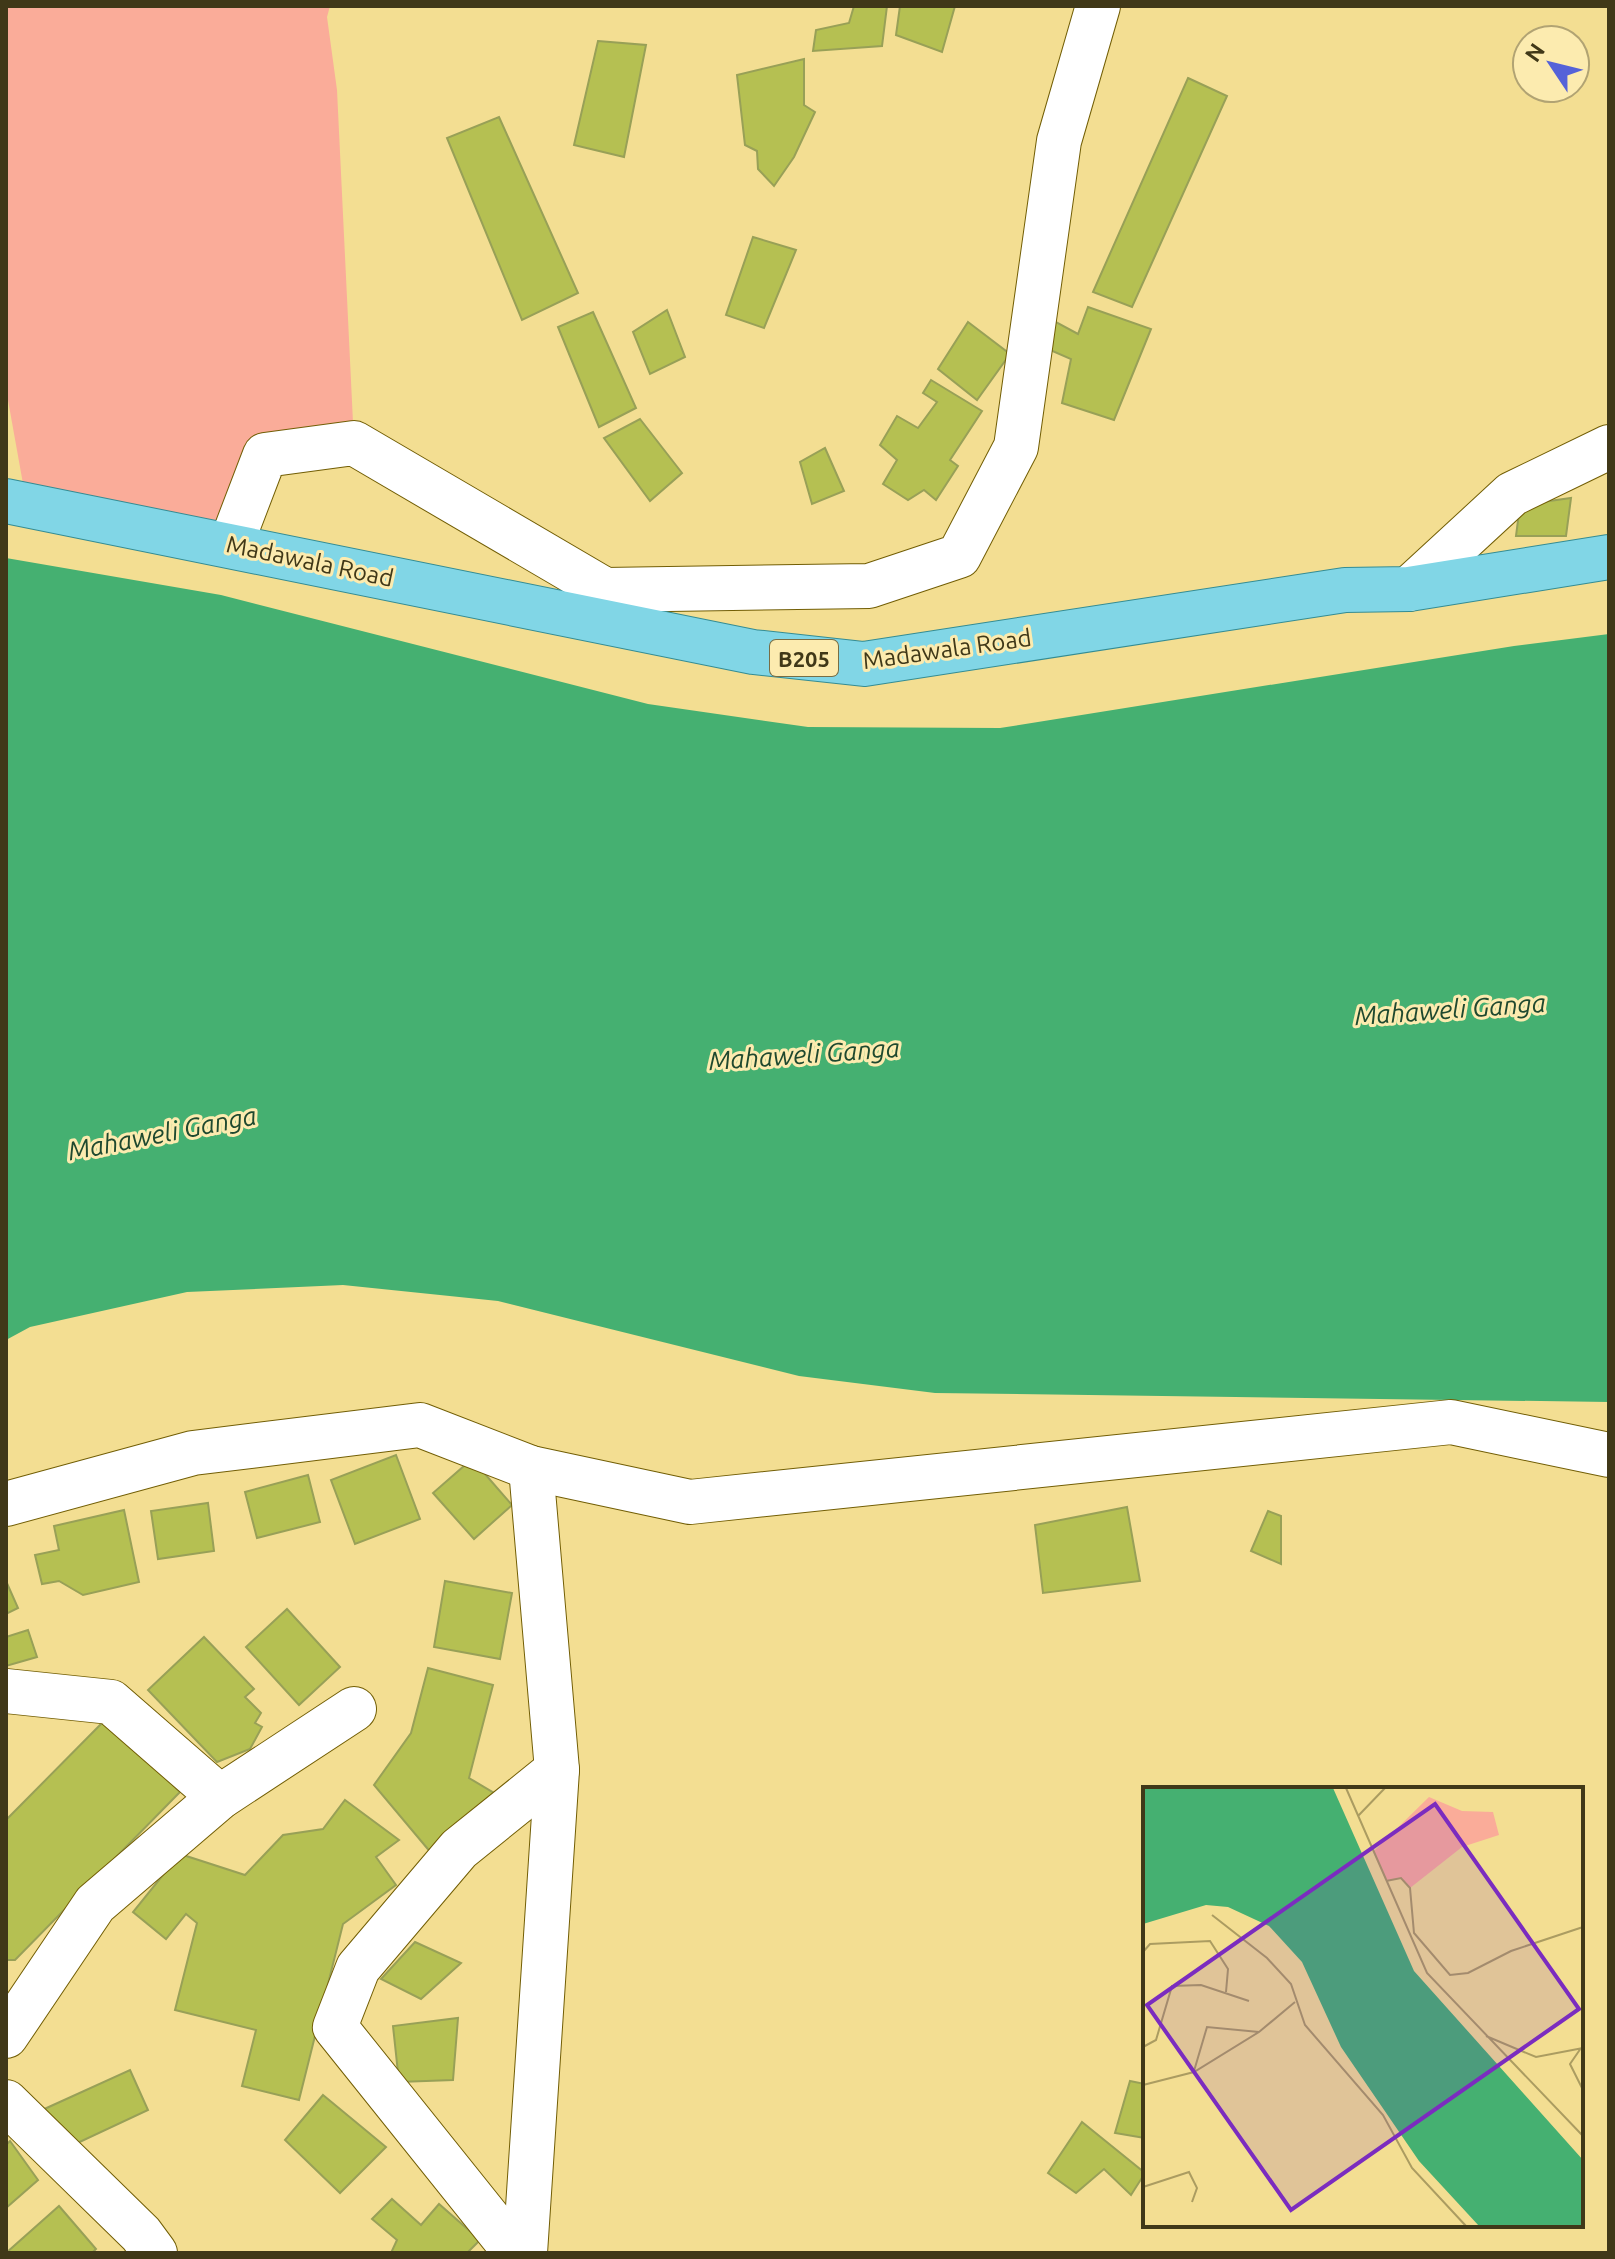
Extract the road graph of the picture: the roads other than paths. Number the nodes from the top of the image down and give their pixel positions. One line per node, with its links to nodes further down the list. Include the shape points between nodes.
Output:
1 (1098, 6): 4 (street, via 1059,141 1016,447 959,556 869,586 605,590 354,443 265,455)
2 (1609, 447): 6 (street, via 1512,494)
3 (6, 501): 4 (main road, Madawala Road / B205)
4 (231, 544): 6 (main road, Madawala Road / B205, via 753,652 864,664 1345,590)
5 (1609, 557): 6 (main road, Madawala Road / B205)
6 (1409, 589)
7 (1609, 1455): 8 (street, via 1451,1422 690,1502)
8 (531, 1468): 9 (street, via 420,1425 193,1453); 12 (street)
9 (6, 1504)
10 (6, 1691): 13 (street, via 111,1702)
11 (354, 1709): 13 (street)
12 (557, 1770): 17 (street, via 459,1849 358,1968 335,2027); 18 (street)
13 (220, 1797): 14 (street, via 95,1904)
14 (6, 2036)
15 (6, 2102): 16 (street)
16 (155, 2253)
17 (516, 2253)
18 (525, 2253)

